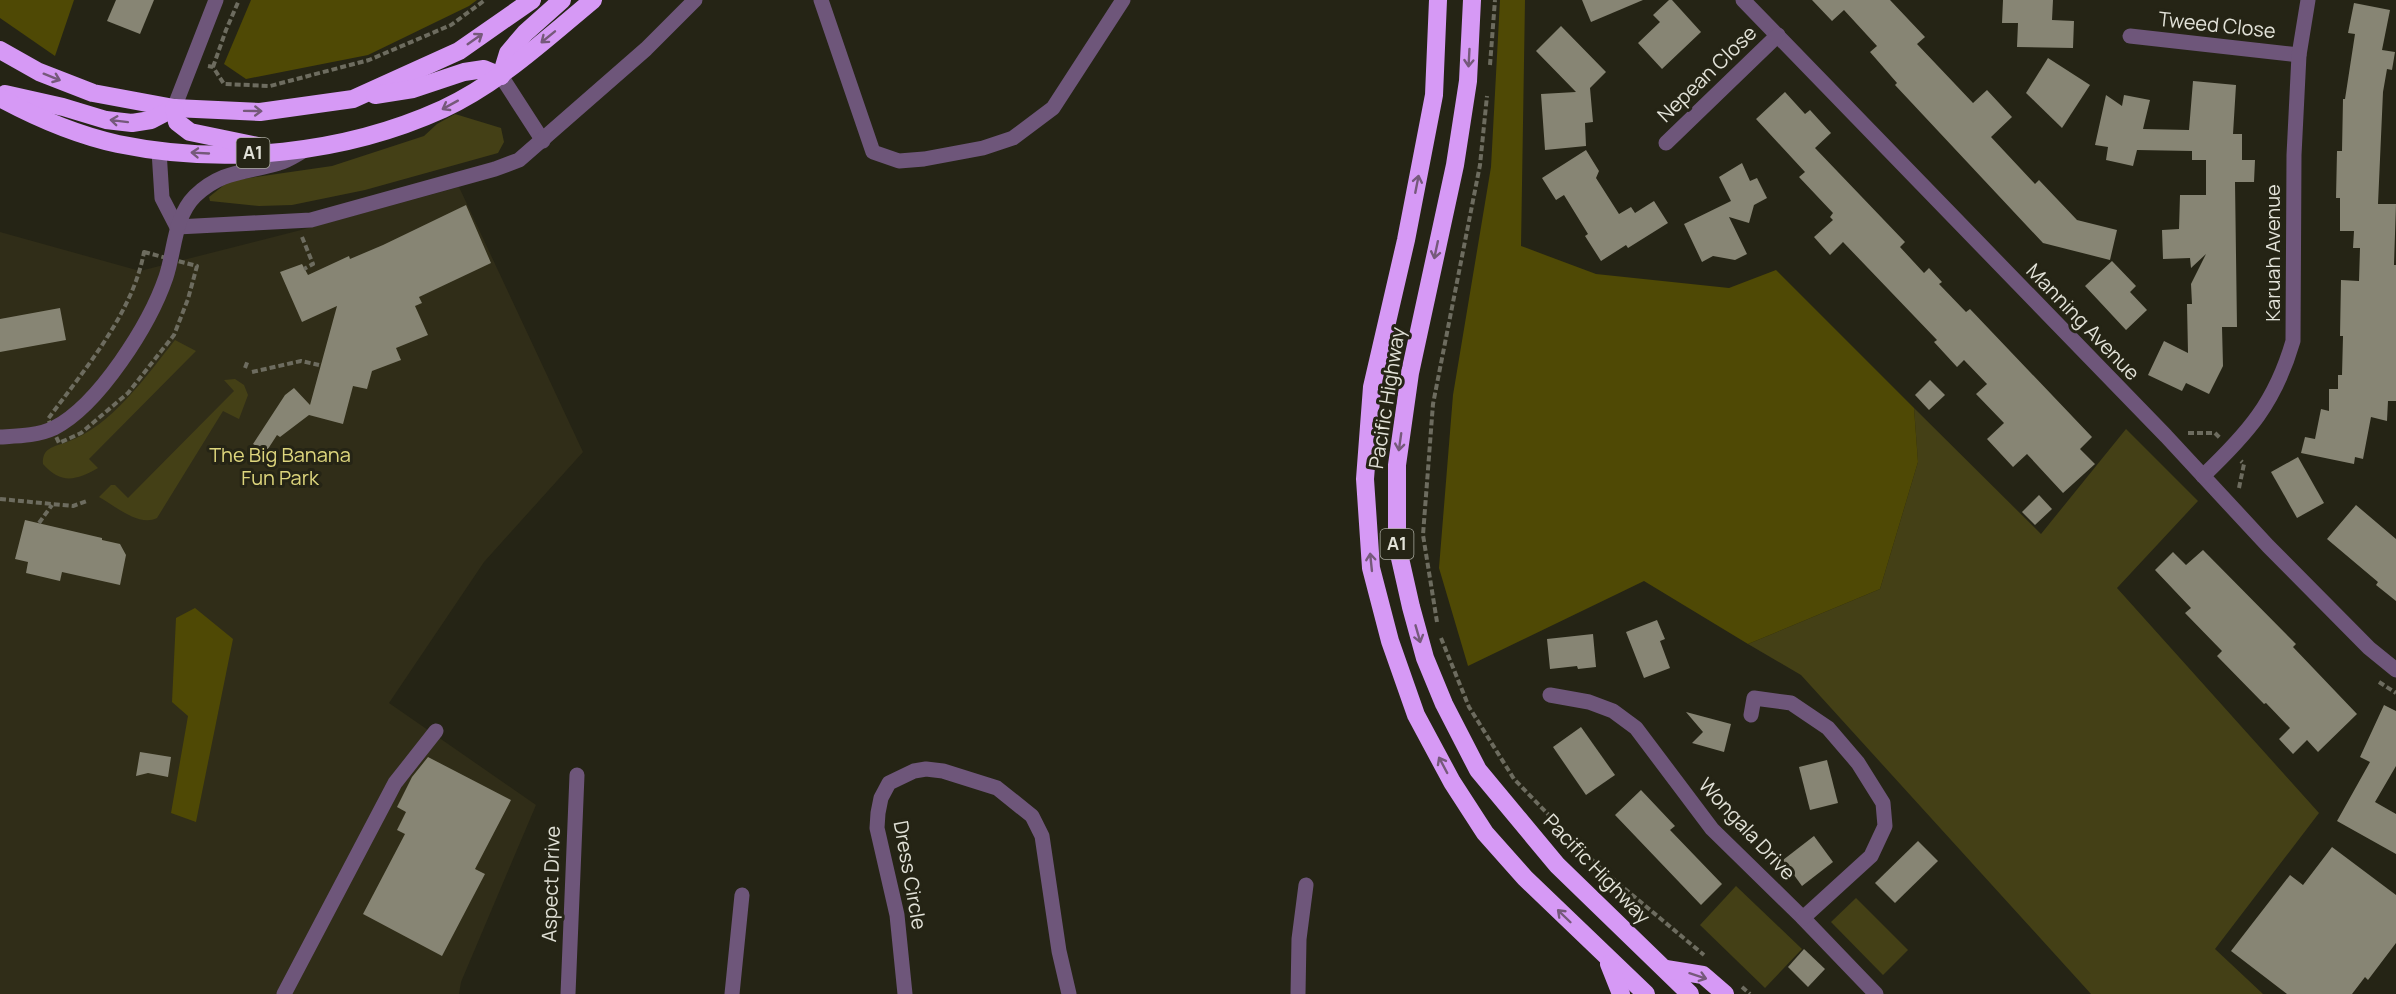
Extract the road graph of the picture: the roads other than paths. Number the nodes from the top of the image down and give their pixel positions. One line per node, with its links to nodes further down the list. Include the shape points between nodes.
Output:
1 (216, 0): 20 (street)
2 (532, 0): 19 (highway, A1, one-way to 2, via 459,51)
3 (562, 0): 16 (highway, via 508,53)
4 (593, 0): 16 (highway, A1, one-way to 16)
5 (695, 0): 21 (street)
6 (822, 0): 7 (street, via 873,152 898,161 946,157 983,148 1012,138 1032,125 1053,108)
7 (1124, 0)
8 (1437, 0): 36 (highway, Pacific Highway / A1, one-way to 8, via 1485,833 1452,782 1416,716 1390,642 1371,568 1365,479 1372,387 1434,95)
9 (1472, 0): 37 (highway, Pacific Highway / A1, one-way to 37, via 1468,81 1455,165 1410,373 1398,454 1397,545 1425,658 1478,771 1557,865)
10 (1743, 0): 12 (street, Manning Avenue)
11 (2308, 0): 15 (street, Karuah Avenue)
12 (1778, 35): 22 (street, Nepean Close); 27 (street, Manning Avenue)
13 (2130, 36): 15 (street, Tweed Close)
14 (0, 50): 20 (highway, A1, one-way to 20, via 39,72 93,93)
15 (2299, 55): 27 (street, Karuah Avenue, via 2293,341 2272,397 2238,443)
16 (501, 75): 19 (highway, via 484,69 464,72 413,89); 21 (street); 23 (highway, A1, one-way to 23, via 444,109 389,130)
17 (0, 93): 20 (highway, one-way to 17, via 151,120 132,123)
18 (0, 98): 24 (highway, A1, via 36,117 116,143)
19 (353, 99): 20 (highway, A1, one-way to 19, via 260,112)
20 (174, 108): 23 (highway, via 177,122 190,132 250,145)
21 (543, 141): 25 (street, via 519,160 495,169 311,220)
22 (1666, 143)
23 (308, 149): 24 (highway, A1, one-way to 24, via 236,154); 25 (street, via 281,163 220,177 194,197)
24 (159, 151): 25 (street, via 162,198)
25 (177, 227): 26 (street, via 167,275 151,316 91,400 68,420 41,433)
26 (0, 437)
27 (2202, 476): 28 (street, Manning Avenue)
28 (2396, 670)
29 (1550, 695): 35 (street, Wongala Drive, via 1613,711 1636,728 1712,829)
30 (1751, 715): 35 (street, via 1754,698 1791,703 1828,728 1858,763 1883,803 1885,826 1871,856)
31 (436, 731): 39 (street, via 395,783)
32 (577, 775): 40 (street, Aspect Drive)
33 (1306, 885): 44 (street, via 1299,939)
34 (742, 894): 41 (street)
35 (1803, 918): 48 (street, Wongala Drive)
36 (1606, 957): 45 (highway); 46 (highway, Pacific Highway / A1)
37 (1666, 969): 38 (highway, one-way to 38, via 1703,975); 47 (highway, Pacific Highway / A1)
38 (1730, 987)
39 (284, 994)
40 (568, 994)
41 (732, 994)
42 (905, 994): 43 (street, Dress Circle, via 897,915 878,813 889,783 926,769 997,788 1032,816 1042,836)
43 (1069, 994)
44 (1298, 994)
45 (1621, 994)
46 (1646, 994)
47 (1690, 994)
48 (1876, 994)

